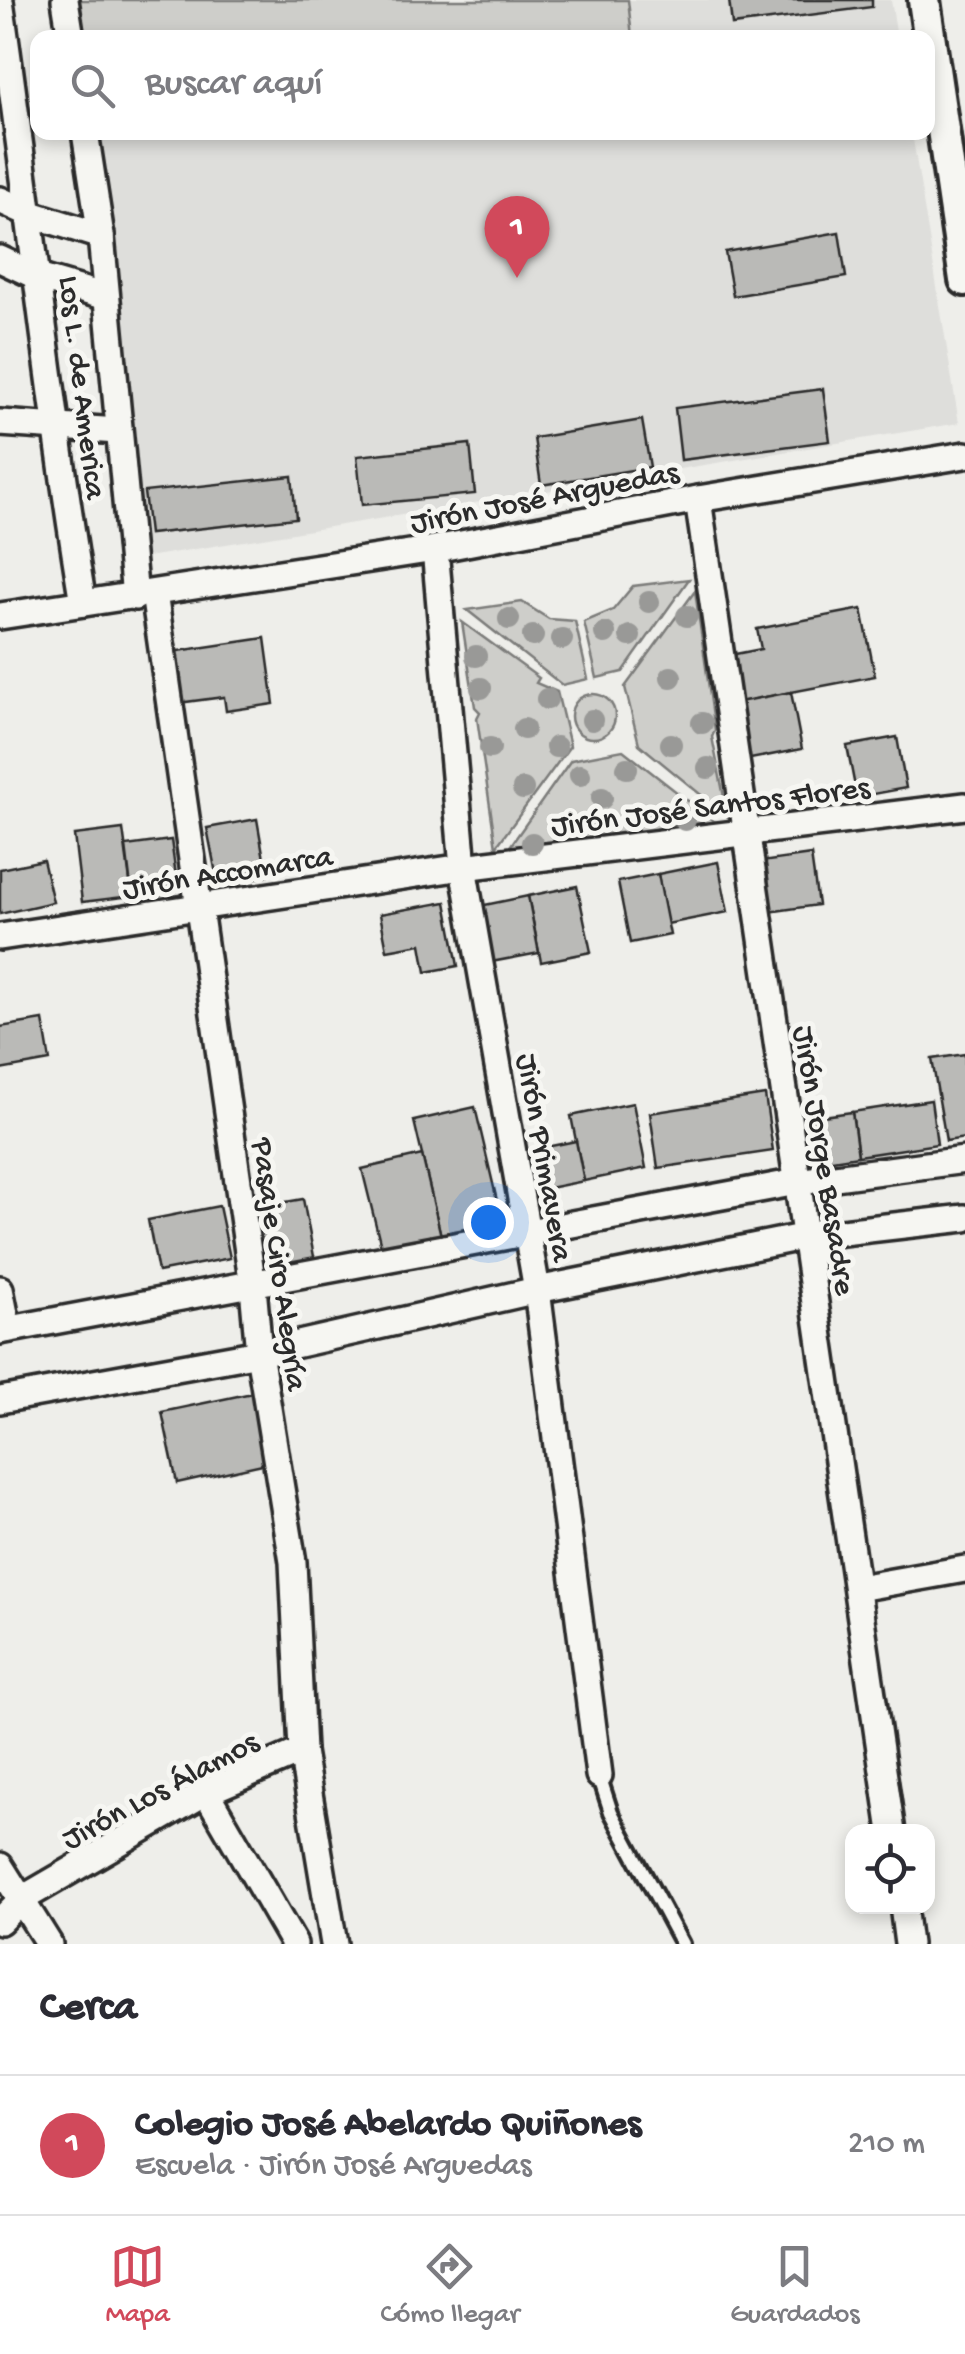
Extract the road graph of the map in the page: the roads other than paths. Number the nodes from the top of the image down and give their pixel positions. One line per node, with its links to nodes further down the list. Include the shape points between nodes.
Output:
1 (65, 0): 4 (street)
2 (924, 0): 5 (street)
3 (0, 2): 9 (street, Los L. de America)
4 (69, 30)
5 (928, 30)
6 (935, 75): 13 (street)
7 (86, 140): 10 (street, Los L. de America)
8 (0, 200): 9 (street)
9 (30, 214): 10 (street); 12 (street, Los L. de America)
10 (101, 236): 14 (street, Los L. de America)
11 (0, 259): 12 (street)
12 (38, 277): 14 (street); 16 (street, Los L. de America)
13 (965, 280)
14 (106, 297): 17 (street, Los L. de America)
15 (0, 423): 16 (street)
16 (54, 430): 17 (street); 22 (street, Los L. de America)
17 (118, 432): 21 (street, Los L. de America)
18 (965, 454): 19 (street, Jirón José Arguedas)
19 (698, 499): 20 (street, Jirón José Arguedas); 25 (street, Jirón Jorge Basadre)
20 (435, 549): 21 (street, Jirón José Arguedas); 26 (street, Jirón Primavera)
21 (144, 595): 22 (street, Jirón José Arguedas); 27 (street, Pasaje Ciro Alegría)
22 (82, 603): 23 (street, Jirón José Arguedas)
23 (0, 616)
24 (965, 806): 25 (street, Jirón José Santos Flores)
25 (743, 831): 26 (street, Jirón José Santos Flores); 30 (street, Jirón Jorge Basadre)
26 (463, 867): 27 (street, Jirón Accomarca); 32 (street, Jirón Primavera)
27 (200, 907): 28 (street, Jirón Accomarca); 34 (street, Pasaje Ciro Alegría)
28 (0, 938)
29 (965, 1160): 30 (street)
30 (798, 1182): 32 (street); 33 (street, Jirón Jorge Basadre)
31 (965, 1218): 33 (street)
32 (527, 1230): 34 (street); 36 (street, Jirón Primavera)
33 (807, 1236): 36 (street); 41 (street, Jirón Jorge Basadre)
34 (253, 1287): 37 (street); 38 (street, Pasaje Ciro Alegría)
35 (0, 1288): 37 (street)
36 (537, 1290): 38 (street); 43 (street, Jirón Primavera)
37 (4, 1330)
38 (258, 1353): 39 (street); 42 (street, Pasaje Ciro Alegría, via 294,1562)
39 (0, 1400)
40 (965, 1569): 41 (street)
41 (858, 1588): 45 (street, Jirón Jorge Basadre)
42 (302, 1751): 44 (street, Jirón Los Álamos); 52 (street, Pasaje Ciro Alegría)
43 (599, 1775): 53 (lane, via 611,1812)
44 (206, 1792): 47 (street, Jirón Los Álamos); 51 (street)
45 (891, 1824)
46 (0, 1866): 47 (street)
47 (22, 1899): 49 (street, Jirón Los Álamos); 50 (street)
48 (904, 1914): 54 (street)
49 (0, 1921)
50 (49, 1944)
51 (294, 1944)
52 (334, 1944)
53 (682, 1944)
54 (908, 1944)

